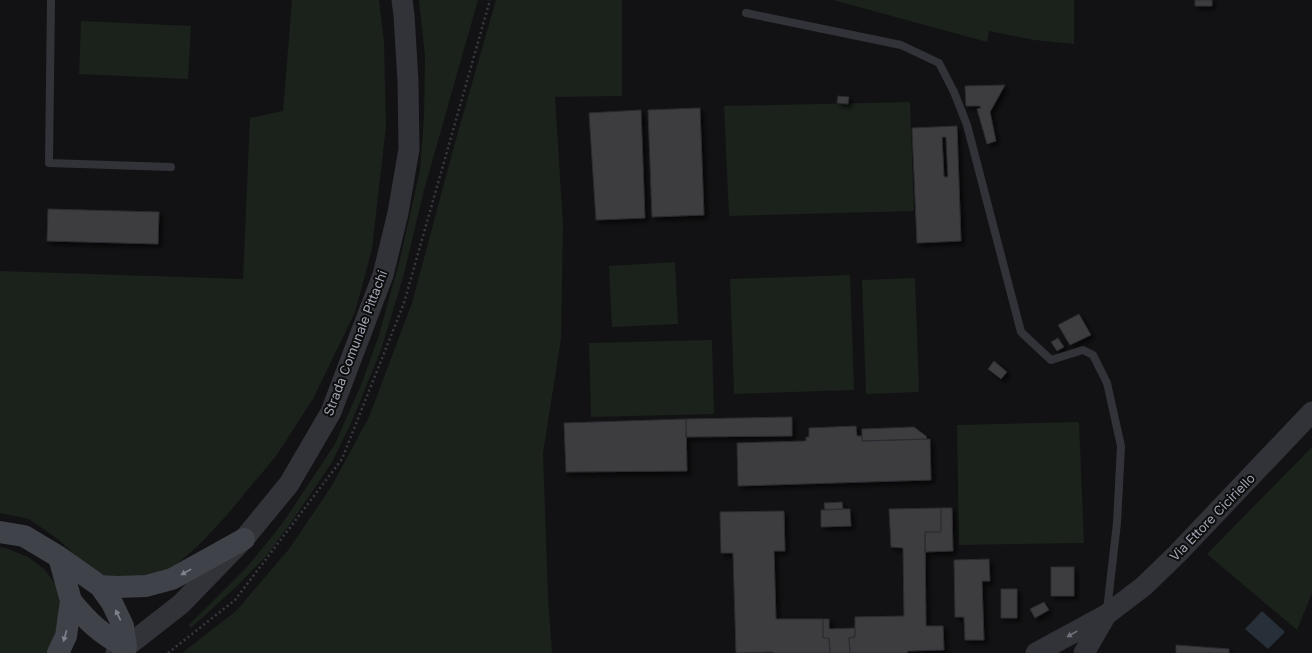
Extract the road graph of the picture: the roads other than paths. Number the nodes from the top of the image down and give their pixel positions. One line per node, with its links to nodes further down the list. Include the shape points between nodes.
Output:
1 (51, 0): 4 (lane, via 49,163)
2 (402, 0): 7 (street, Strada Comunale Pittachi, via 408,81 409,149 398,213 383,275 331,412 289,484)
3 (746, 13): 11 (lane, via 901,45 939,63 967,125 1021,332 1051,360 1083,350 1093,354 1107,383 1121,446 1117,523)
4 (171, 167)
5 (1312, 412): 11 (street, Via Ettore Ciciriello, via 1177,554 1144,586)
6 (0, 532): 8 (main road, via 24,536)
7 (244, 539): 9 (main road, one-way to 9, via 172,579 146,586); 12 (street, Strada Comunale Pittachi, via 181,604)
8 (59, 557): 9 (main road); 10 (main road)
9 (100, 586): 12 (main road, one-way to 9, via 123,626)
10 (71, 601): 12 (main road, via 92,625); 13 (main road, one-way to 13, via 66,636)
11 (1106, 615): 14 (street, Via Ettore Ciciriello, one-way to 14); 15 (street, Via Ettore Ciciriello)
12 (121, 650)
13 (58, 653)
14 (1036, 653)
15 (1084, 653)

